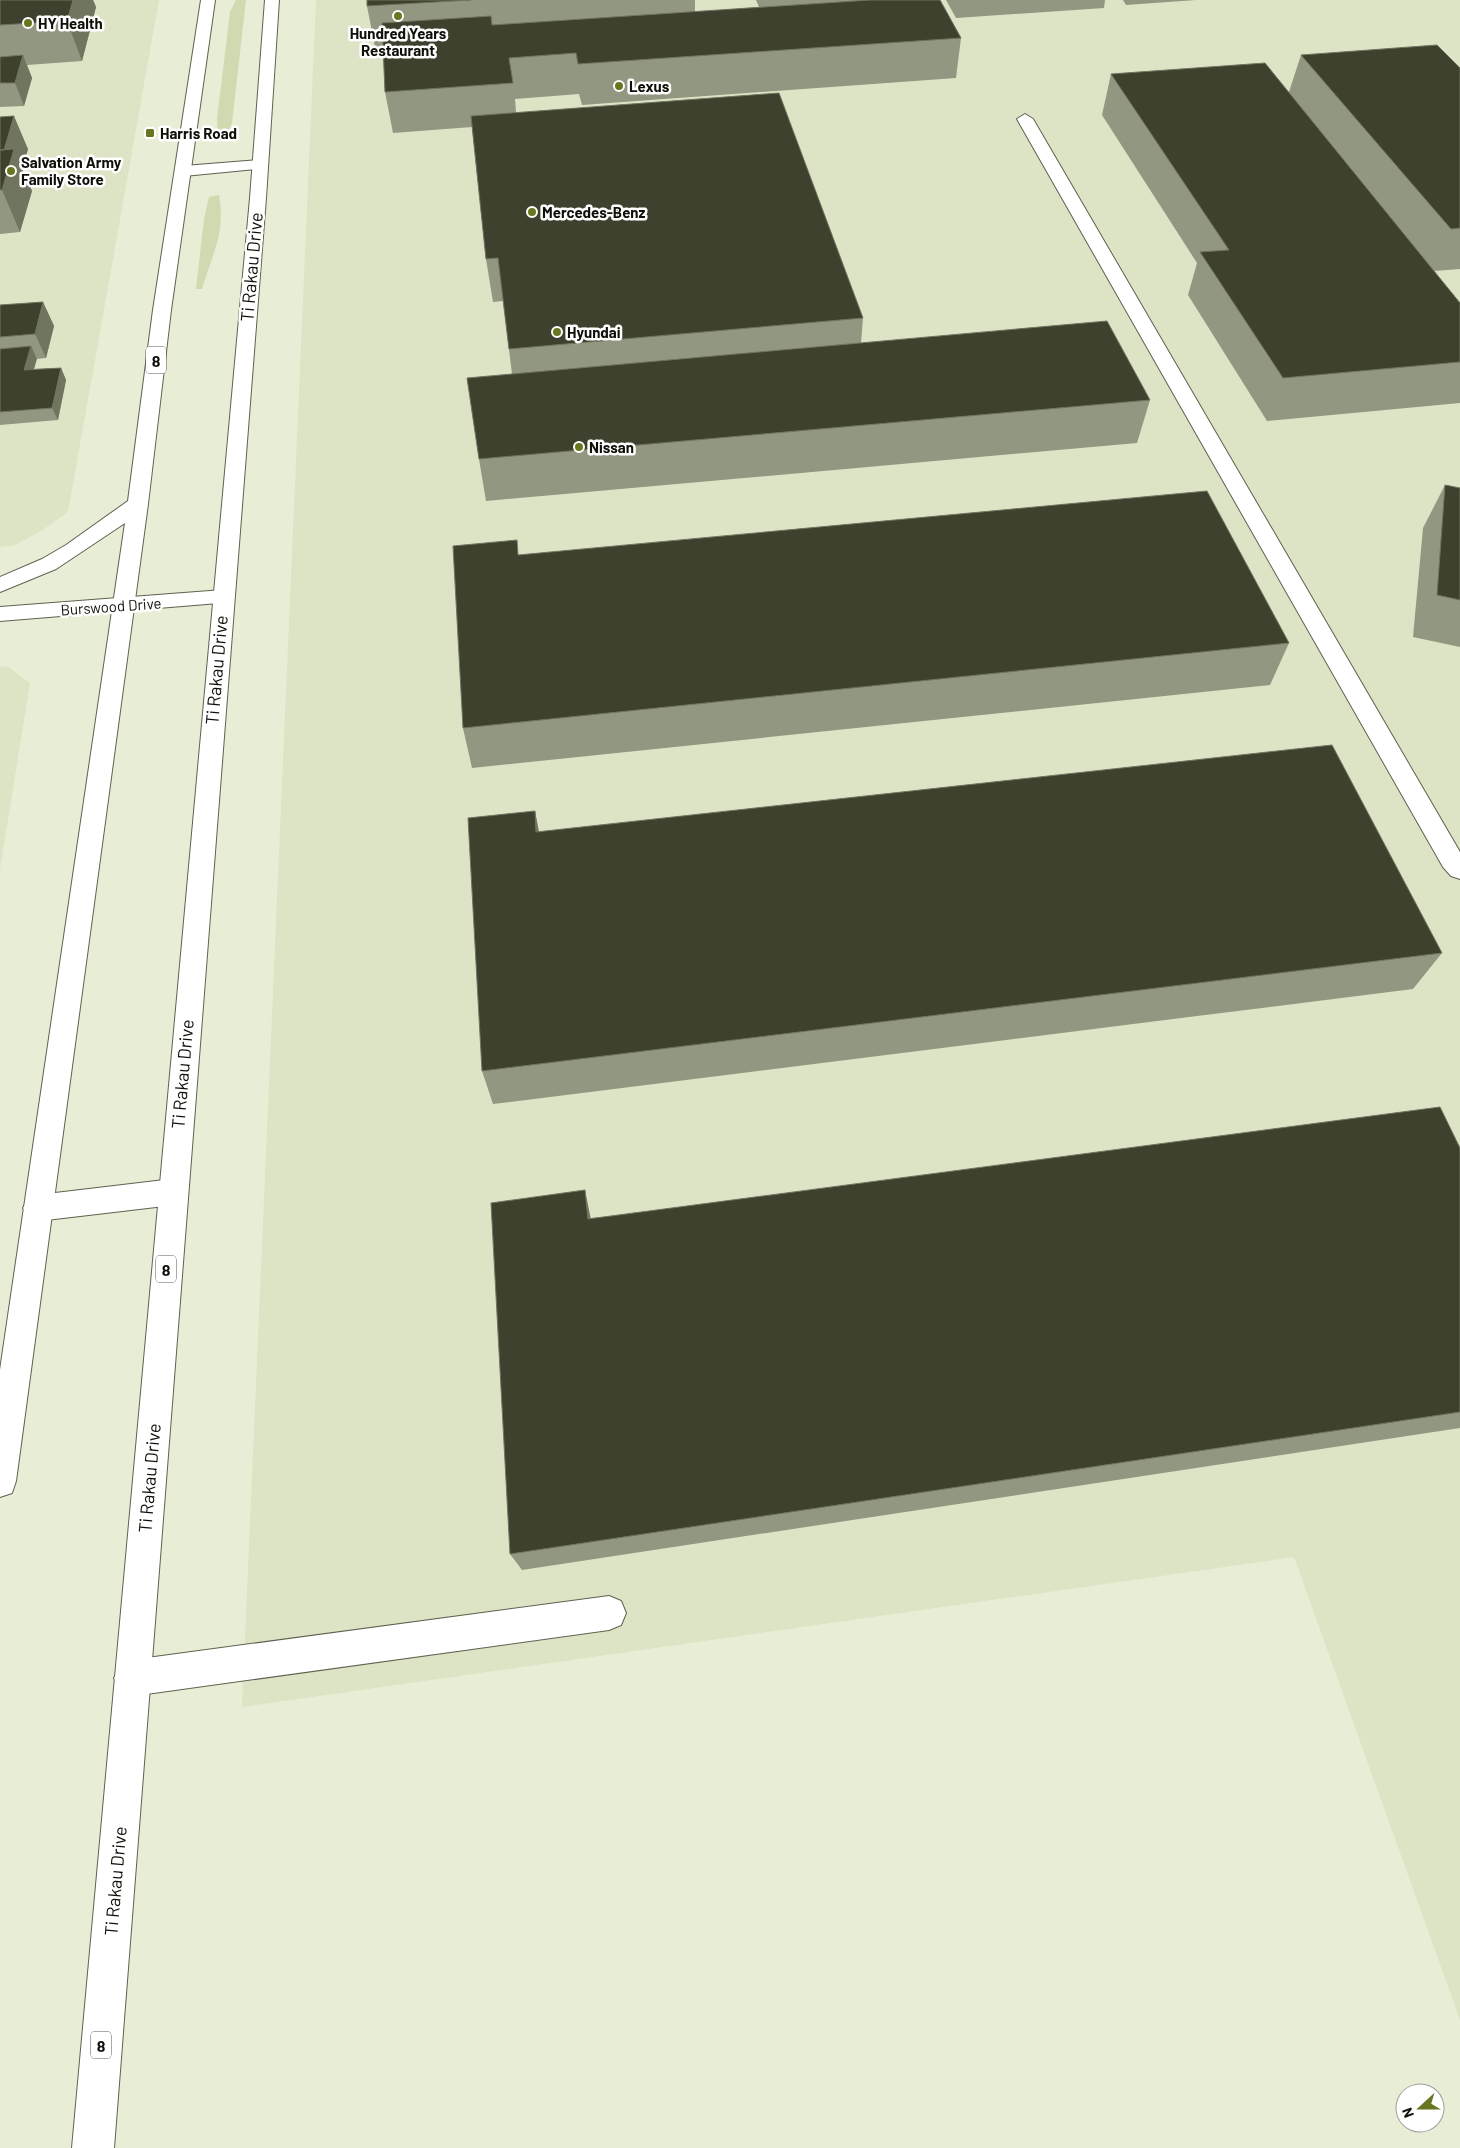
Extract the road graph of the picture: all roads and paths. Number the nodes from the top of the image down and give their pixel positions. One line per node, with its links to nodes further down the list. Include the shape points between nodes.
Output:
1 (208, 0): 5 (main road, 8)
2 (272, 0): 4 (main road, Ti Rakau Drive / 8)
3 (1025, 119): 11 (main road)
4 (260, 165): 5 (main road); 8 (main road, Ti Rakau Drive / 8)
5 (184, 171): 6 (main road, 8, via 162,310)
6 (138, 504): 7 (main road, via 74,550); 9 (main road, 8)
7 (0, 585)
8 (223, 597): 9 (main road, Burswood Drive); 12 (main road, Ti Rakau Drive / 8)
9 (123, 606): 10 (main road, Burswood Drive); 13 (main road, 8)
10 (0, 614)
11 (1460, 869)
12 (173, 1192): 13 (main road); 16 (main road, Ti Rakau Drive / 8)
13 (38, 1208): 14 (main road, 8)
14 (0, 1481)
15 (609, 1613): 16 (main road)
16 (132, 1678): 17 (main road, Ti Rakau Drive / 8)
17 (93, 2148)

